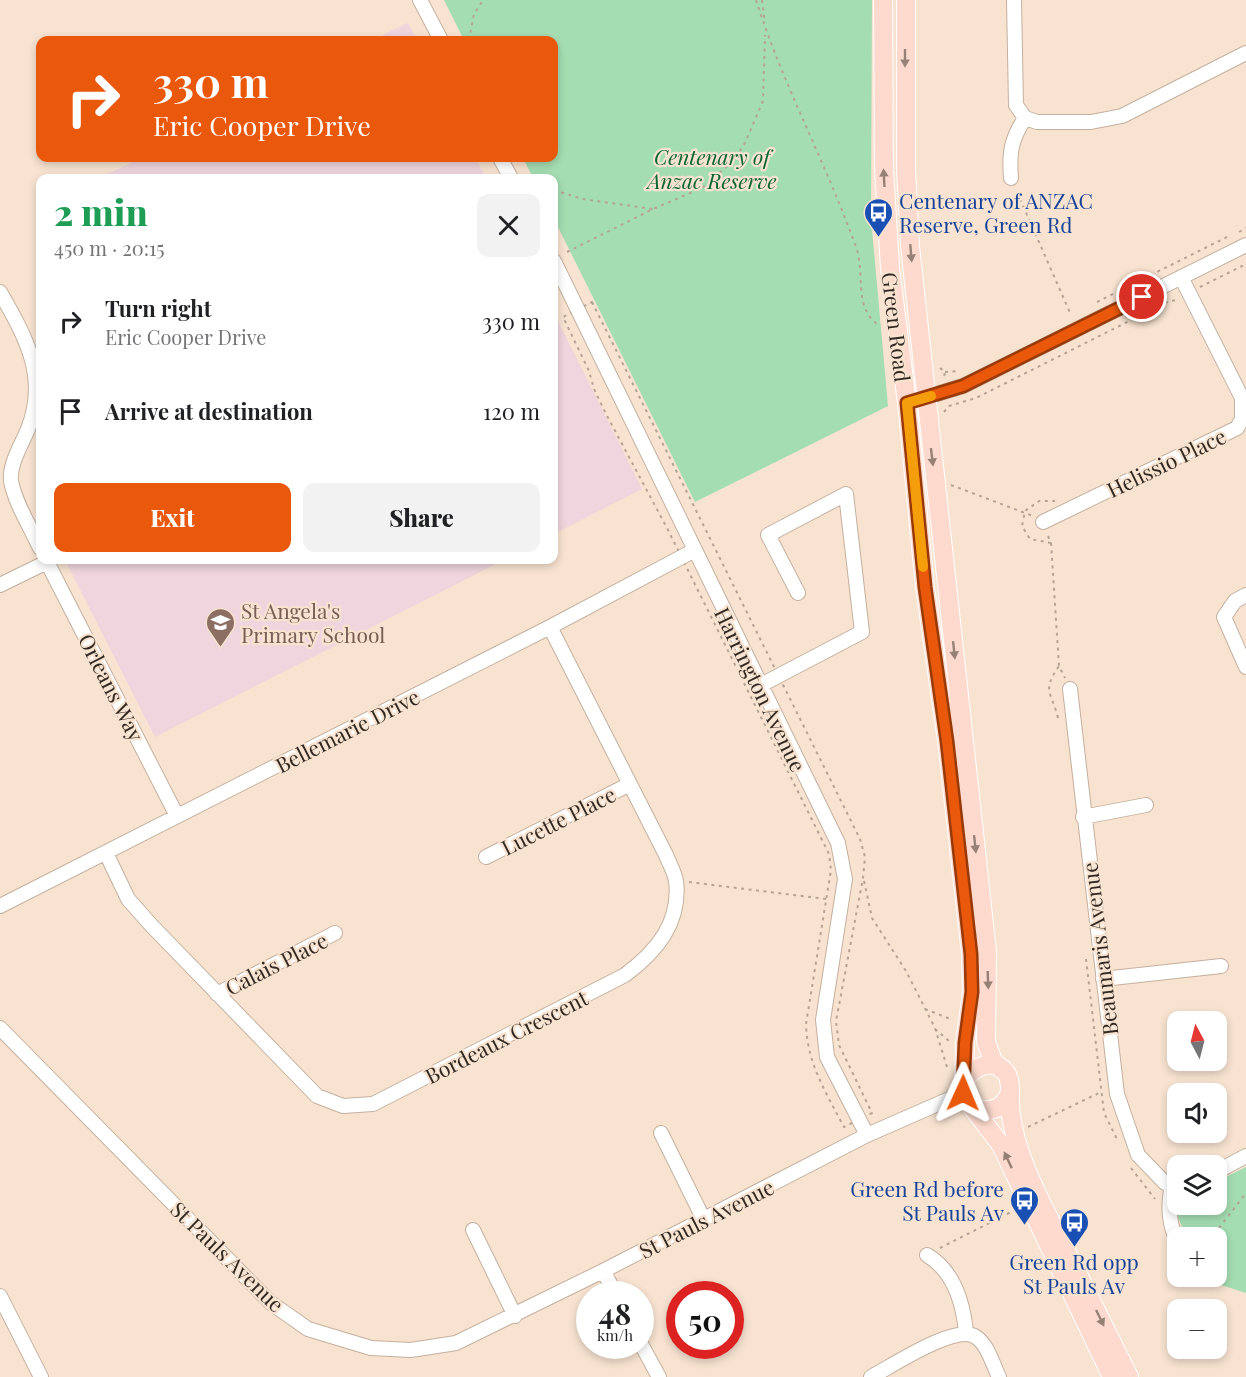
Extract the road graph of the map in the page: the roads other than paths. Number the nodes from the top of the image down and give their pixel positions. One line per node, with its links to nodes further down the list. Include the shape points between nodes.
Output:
1 (420, 0): 5 (street)
2 (883, 0): 16 (main road, Green Road, one-way to 2, via 890,268 884,180)
3 (906, 0): 15 (main road, Green Road, one-way to 15, via 906,170)
4 (1014, 0): 7 (street, via 1015,99)
5 (439, 36)
6 (1246, 53): 7 (street, via 1122,116 1090,122 1037,122)
7 (1025, 118): 8 (street, via 1014,132 1009,151)
8 (1011, 178)
9 (1246, 245): 11 (street)
10 (558, 269): 19 (street, Harrington Avenue)
11 (1181, 277): 15 (street, via 963,386); 17 (street, Helissio Place, via 1187,299 1242,398 1242,419 1237,428)
12 (0, 292): 13 (street, via 20,327)
13 (36, 370)
14 (36, 370): 18 (street, via 34,415 12,465 11,481)
15 (926, 398): 16 (street); 41 (main road, Green Road, one-way to 41, via 987,952 986,1042 993,1061)
16 (907, 403): 43 (main road, Green Road, via 925,587 971,954)
17 (1043, 522)
18 (36, 539)
19 (693, 550): 25 (street, Bellemarie Drive); 27 (street, Harrington Avenue)
20 (40, 564): 22 (street)
21 (48, 564): 31 (street, Orleans Way)
22 (0, 585)
23 (798, 593): 27 (street, via 768,535 846,494 862,632)
24 (1246, 595): 26 (street, via 1235,601 1224,617)
25 (550, 627): 29 (street, Bordeaux Crescent); 31 (street, Bellemarie Drive)
26 (1246, 667)
27 (759, 686): 45 (street, Harrington Avenue, via 838,843 845,879 823,1020 827,1057)
28 (1070, 689): 32 (street, Beaumaris Avenue)
29 (630, 784): 34 (street, Lucette Place); 39 (street, Bordeaux Crescent, via 676,881 672,918 663,940 648,959 626,975 373,1104 343,1106 317,1096)
30 (1146, 805): 32 (street)
31 (177, 816): 33 (street, Bellemarie Drive)
32 (1083, 817): 38 (street, Beaumaris Avenue)
33 (106, 853): 35 (street, Bellemarie Drive); 39 (street, Bordeaux Crescent, via 128,899)
34 (486, 857)
35 (0, 906)
36 (335, 933): 39 (street, Calais Place)
37 (1221, 966): 38 (street)
38 (1103, 979): 48 (street, Beaumaris Avenue, via 1115,1085 1138,1155)
39 (217, 994)
40 (0, 1028): 55 (street, St Pauls Avenue, via 271,1303 308,1329 371,1348 411,1350 456,1343)
41 (1001, 1069): 42 (main road, via 1008,1077); 43 (main road, via 982,1065 968,1073)
42 (1010, 1092): 43 (main road, via 999,1108 980,1110); 63 (main road, one-way to 63, via 1009,1105 1027,1170)
43 (966, 1094): 45 (street, St Pauls Avenue); 62 (main road, one-way to 43, via 1001,1145)
44 (661, 1133): 49 (street)
45 (867, 1135): 49 (street, St Pauls Avenue)
46 (1246, 1156): 47 (street)
47 (1227, 1166)
48 (1167, 1184)
49 (704, 1220): 52 (street, St Pauls Avenue)
50 (473, 1230): 55 (street)
51 (927, 1255): 56 (street, via 942,1263 963,1304)
52 (603, 1271): 53 (street); 55 (street, St Pauls Avenue)
53 (609, 1281)
54 (0, 1296): 58 (street)
55 (514, 1316)
56 (966, 1332): 60 (street, via 949,1336); 61 (street, via 978,1337)
57 (649, 1359): 59 (street)
58 (37, 1376)
59 (659, 1377)
60 (871, 1377)
61 (999, 1377)
62 (1112, 1377)
63 (1129, 1377)

